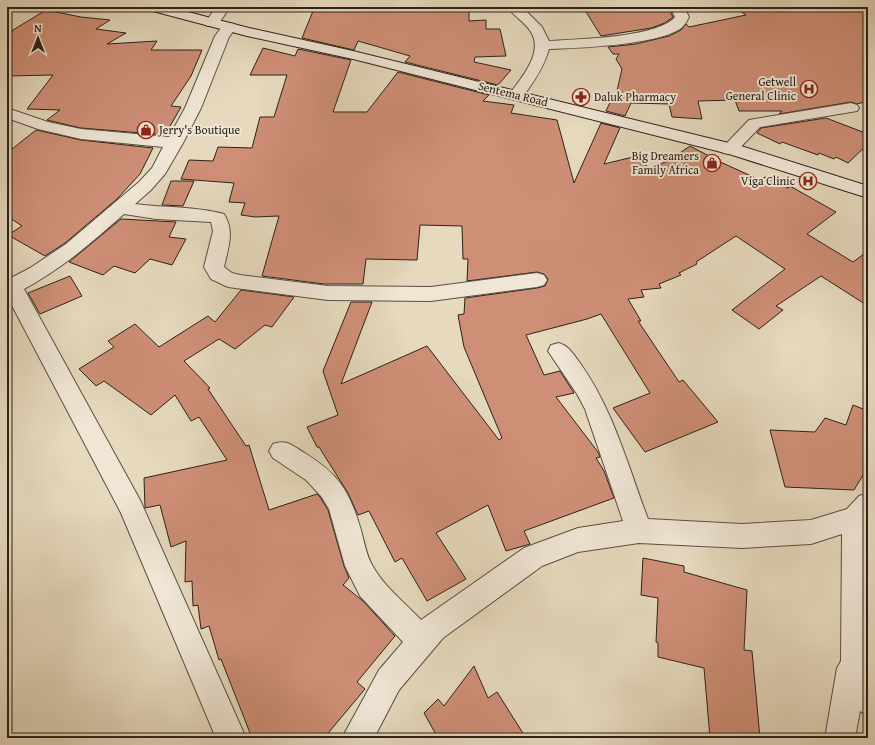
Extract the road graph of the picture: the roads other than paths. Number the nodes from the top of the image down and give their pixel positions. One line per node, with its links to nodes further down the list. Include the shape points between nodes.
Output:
1 (154, 7): 5 (street, Sentema Road)
2 (223, 7): 5 (street)
3 (514, 7): 6 (street, via 538,29)
4 (677, 7): 6 (street, via 682,19 665,31 606,41)
5 (220, 25): 7 (street, Sentema Road); 10 (street, via 222,36 193,108)
6 (543, 45): 7 (street, via 536,63)
7 (517, 95): 11 (street, Sentema Road)
8 (851, 108): 11 (street, via 755,124)
9 (7, 112): 10 (street, via 44,126 81,134)
10 (175, 143): 13 (street, via 159,170)
11 (729, 149): 12 (street, Sentema Road)
12 (868, 192)
13 (121, 208): 14 (street, via 218,218 222,231 214,267 216,272 227,279 240,282 328,293 431,294); 15 (street, via 73,249)
14 (537, 280)
15 (10, 288): 23 (street, via 131,508)
16 (559, 351): 19 (street, via 586,389 596,409)
17 (281, 451): 20 (street, via 315,472 330,488 341,505 358,566 370,587)
18 (862, 511): 19 (street, via 811,532 742,536); 21 (street)
19 (639, 531): 20 (street, via 578,540 533,557 433,628)
20 (422, 642): 24 (street, via 389,680)
21 (855, 654): 22 (street, via 855,677 861,693); 25 (street)
22 (868, 700)
23 (231, 738)
24 (357, 738)
25 (840, 738)

